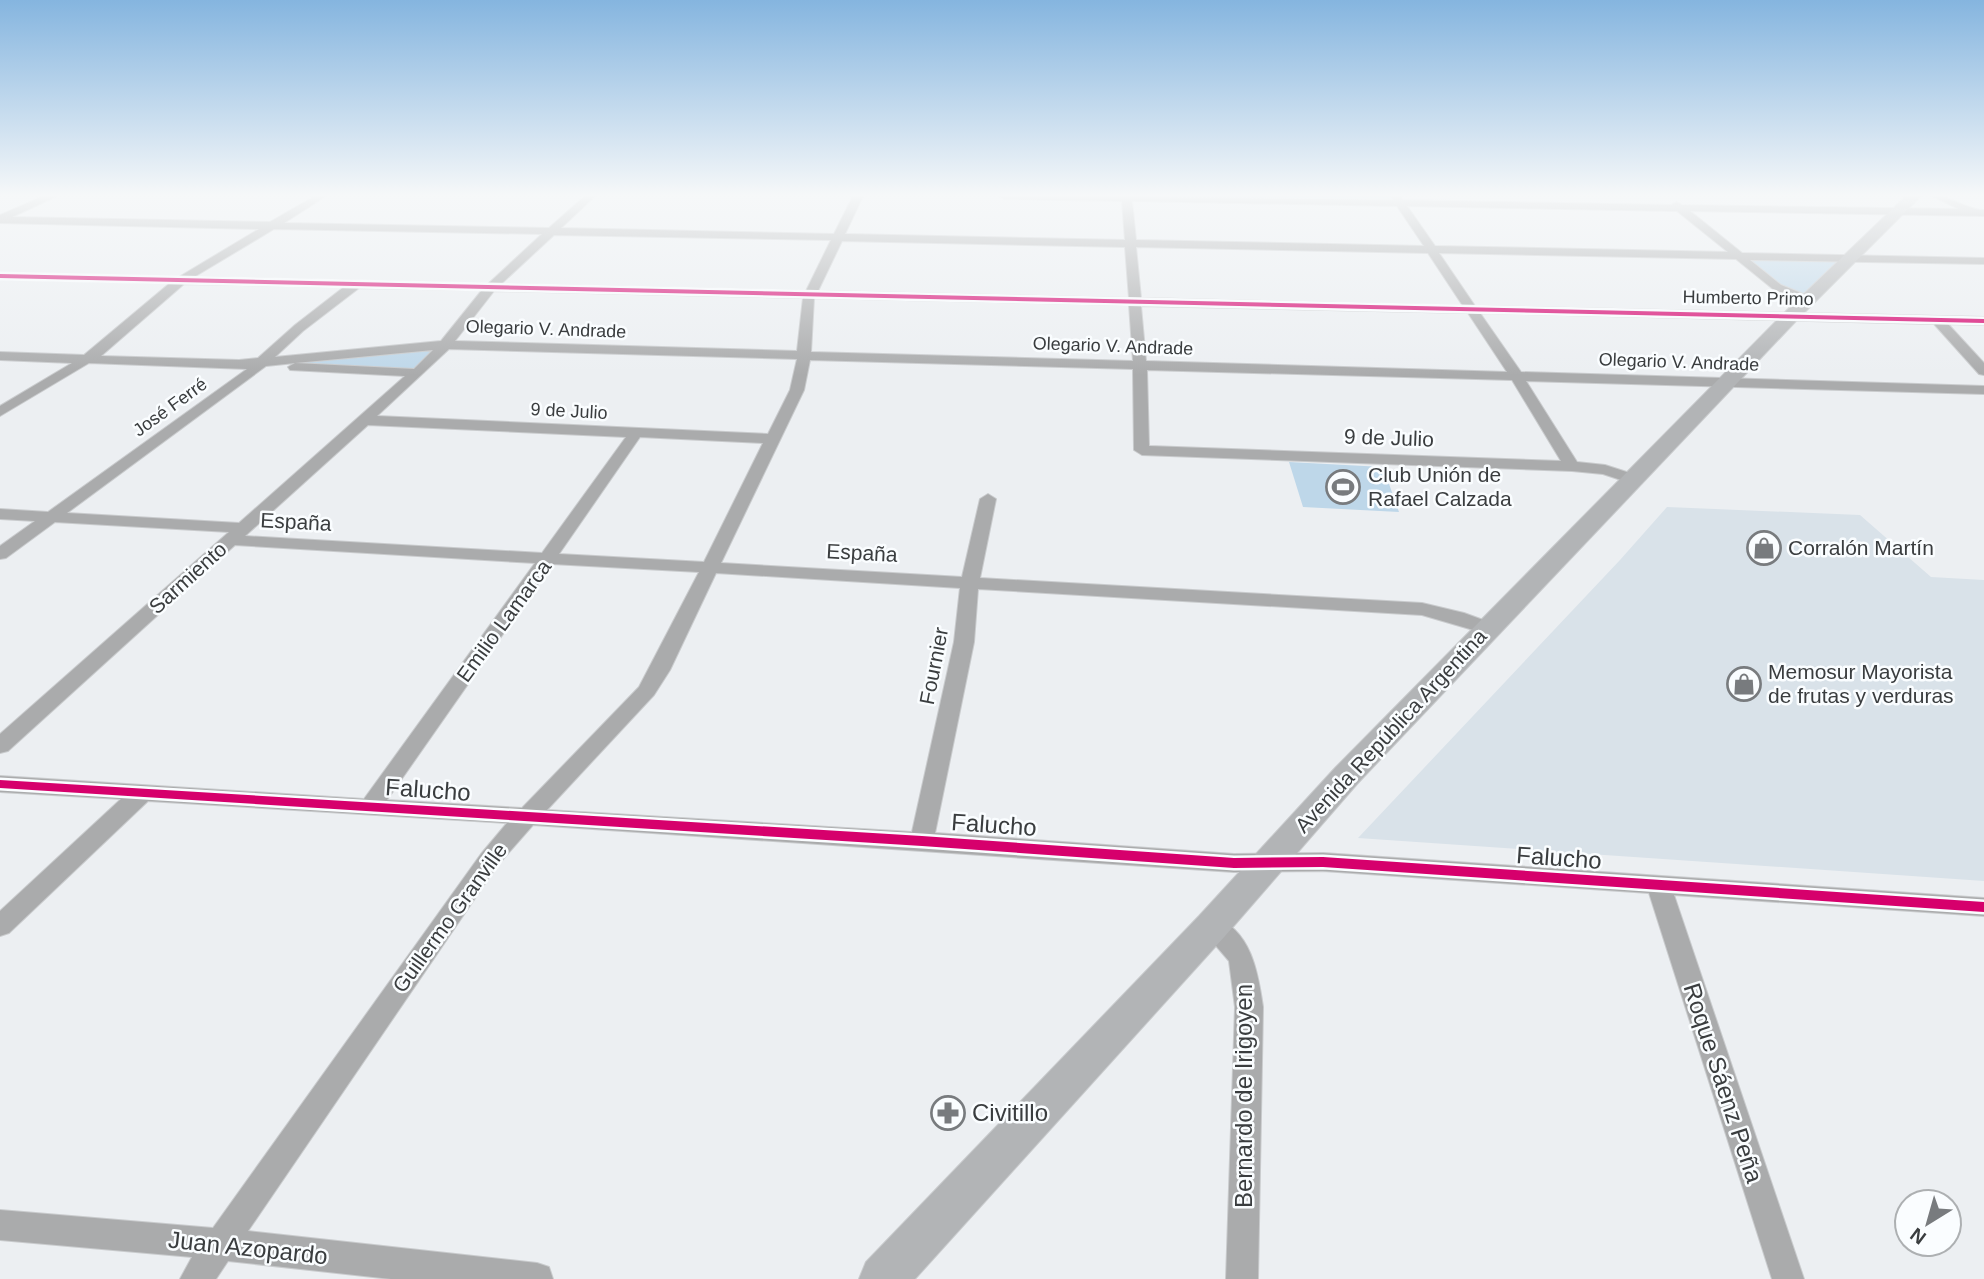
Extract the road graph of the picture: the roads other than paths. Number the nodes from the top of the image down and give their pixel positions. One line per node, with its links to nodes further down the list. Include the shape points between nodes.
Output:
1 (222, 256): 12 (street)
2 (525, 256): 14 (street, Sarmiento)
3 (829, 256): 15 (street, Guillermo Granville)
4 (1131, 256): 16 (street)
5 (1435, 256): 18 (street)
6 (1724, 256): 7 (street)
7 (1738, 256): 9 (street); 17 (street)
8 (1853, 256): 9 (main road, Avenida República Argentina)
9 (1851, 258): 10 (street); 17 (main road, Avenida República Argentina)
10 (1984, 261)
11 (0, 276): 12 (street, Humberto Primo)
12 (181, 280): 13 (street, Humberto Primo); 24 (street)
13 (356, 284): 14 (street, Humberto Primo); 25 (street, José Ferré)
14 (490, 288): 15 (street, Humberto Primo); 21 (street, Sarmiento)
15 (810, 294): 16 (street, Humberto Primo); 23 (street, Guillermo Granville)
16 (1135, 302): 18 (street, Humberto Primo); 26 (street)
17 (1798, 308): 18 (street, Humberto Primo); 19 (street, Humberto Primo); 30 (main road, Avenida República Argentina)
18 (1472, 310): 29 (street)
19 (1938, 320): 20 (street, Humberto Primo); 27 (street)
20 (1984, 321)
21 (445, 345): 23 (street, Olegario V. Andrade); 25 (street, Olegario V. Andrade); 28 (street, Sarmiento)
22 (0, 356): 24 (street, Olegario V. Andrade)
23 (803, 356): 26 (street, Olegario V. Andrade); 35 (street, Guillermo Granville, via 802,378)
24 (86, 360): 25 (street, Olegario V. Andrade); 32 (street)
25 (261, 363): 28 (street, Olegario V. Andrade); 40 (street, José Ferré)
26 (1140, 366): 29 (street, Olegario V. Andrade); 36 (street, 9 de Julio, via 1142,450)
27 (1984, 371)
28 (417, 373): 33 (street, Sarmiento)
29 (1517, 377): 30 (street, Olegario V. Andrade); 36 (street)
30 (1726, 383): 31 (street, Olegario V. Andrade); 37 (main road, Avenida República Argentina)
31 (1984, 390)
32 (0, 412)
33 (365, 420): 34 (street, 9 de Julio); 41 (street, Sarmiento)
34 (636, 433): 35 (street, 9 de Julio); 43 (street, Emilio Lamarca)
35 (772, 439): 44 (street, Guillermo Granville)
36 (1572, 466): 37 (street, 9 de Julio)
37 (1633, 478): 46 (main road, Avenida República Argentina)
38 (988, 499): 45 (street, Fournier)
39 (0, 514): 40 (street, España)
40 (51, 516): 41 (street, España); 42 (street, José Ferré)
41 (237, 534): 43 (street, España); 47 (street, Sarmiento)
42 (0, 554)
43 (549, 559): 44 (street, España); 50 (street, Emilio Lamarca)
44 (711, 567): 45 (street, España); 51 (street, Guillermo Granville, via 647,691)
45 (970, 582): 46 (street, España, via 1422,609); 52 (street, Fournier, via 964,642)
46 (1487, 628): 53 (main road, Avenida República Argentina)
47 (0, 746)
48 (0, 784): 49 (street, Falucho)
49 (141, 794): 50 (street, Falucho); 56 (street)
50 (370, 807): 51 (street, Falucho)
51 (526, 818): 52 (street, Falucho); 59 (street, Guillermo Granville, via 489,859)
52 (922, 841): 53 (street, Falucho)
53 (1271, 862): 54 (street, Falucho); 57 (main road, Avenida República Argentina)
54 (1658, 887): 55 (street, Falucho); 64 (street, Roque Sáenz Peña)
55 (1984, 907)
56 (0, 926)
57 (1212, 926): 60 (main road, Avenida República Argentina); 63 (street, Bernardo de Irigoyen, via 1238,949 1249,1007)
58 (0, 1225): 59 (street, Juan Azopardo)
59 (220, 1244): 61 (street, Guillermo Granville); 62 (street, Juan Azopardo)
60 (891, 1276)
61 (196, 1279)
62 (537, 1279)
63 (1242, 1279)
64 (1788, 1279)

